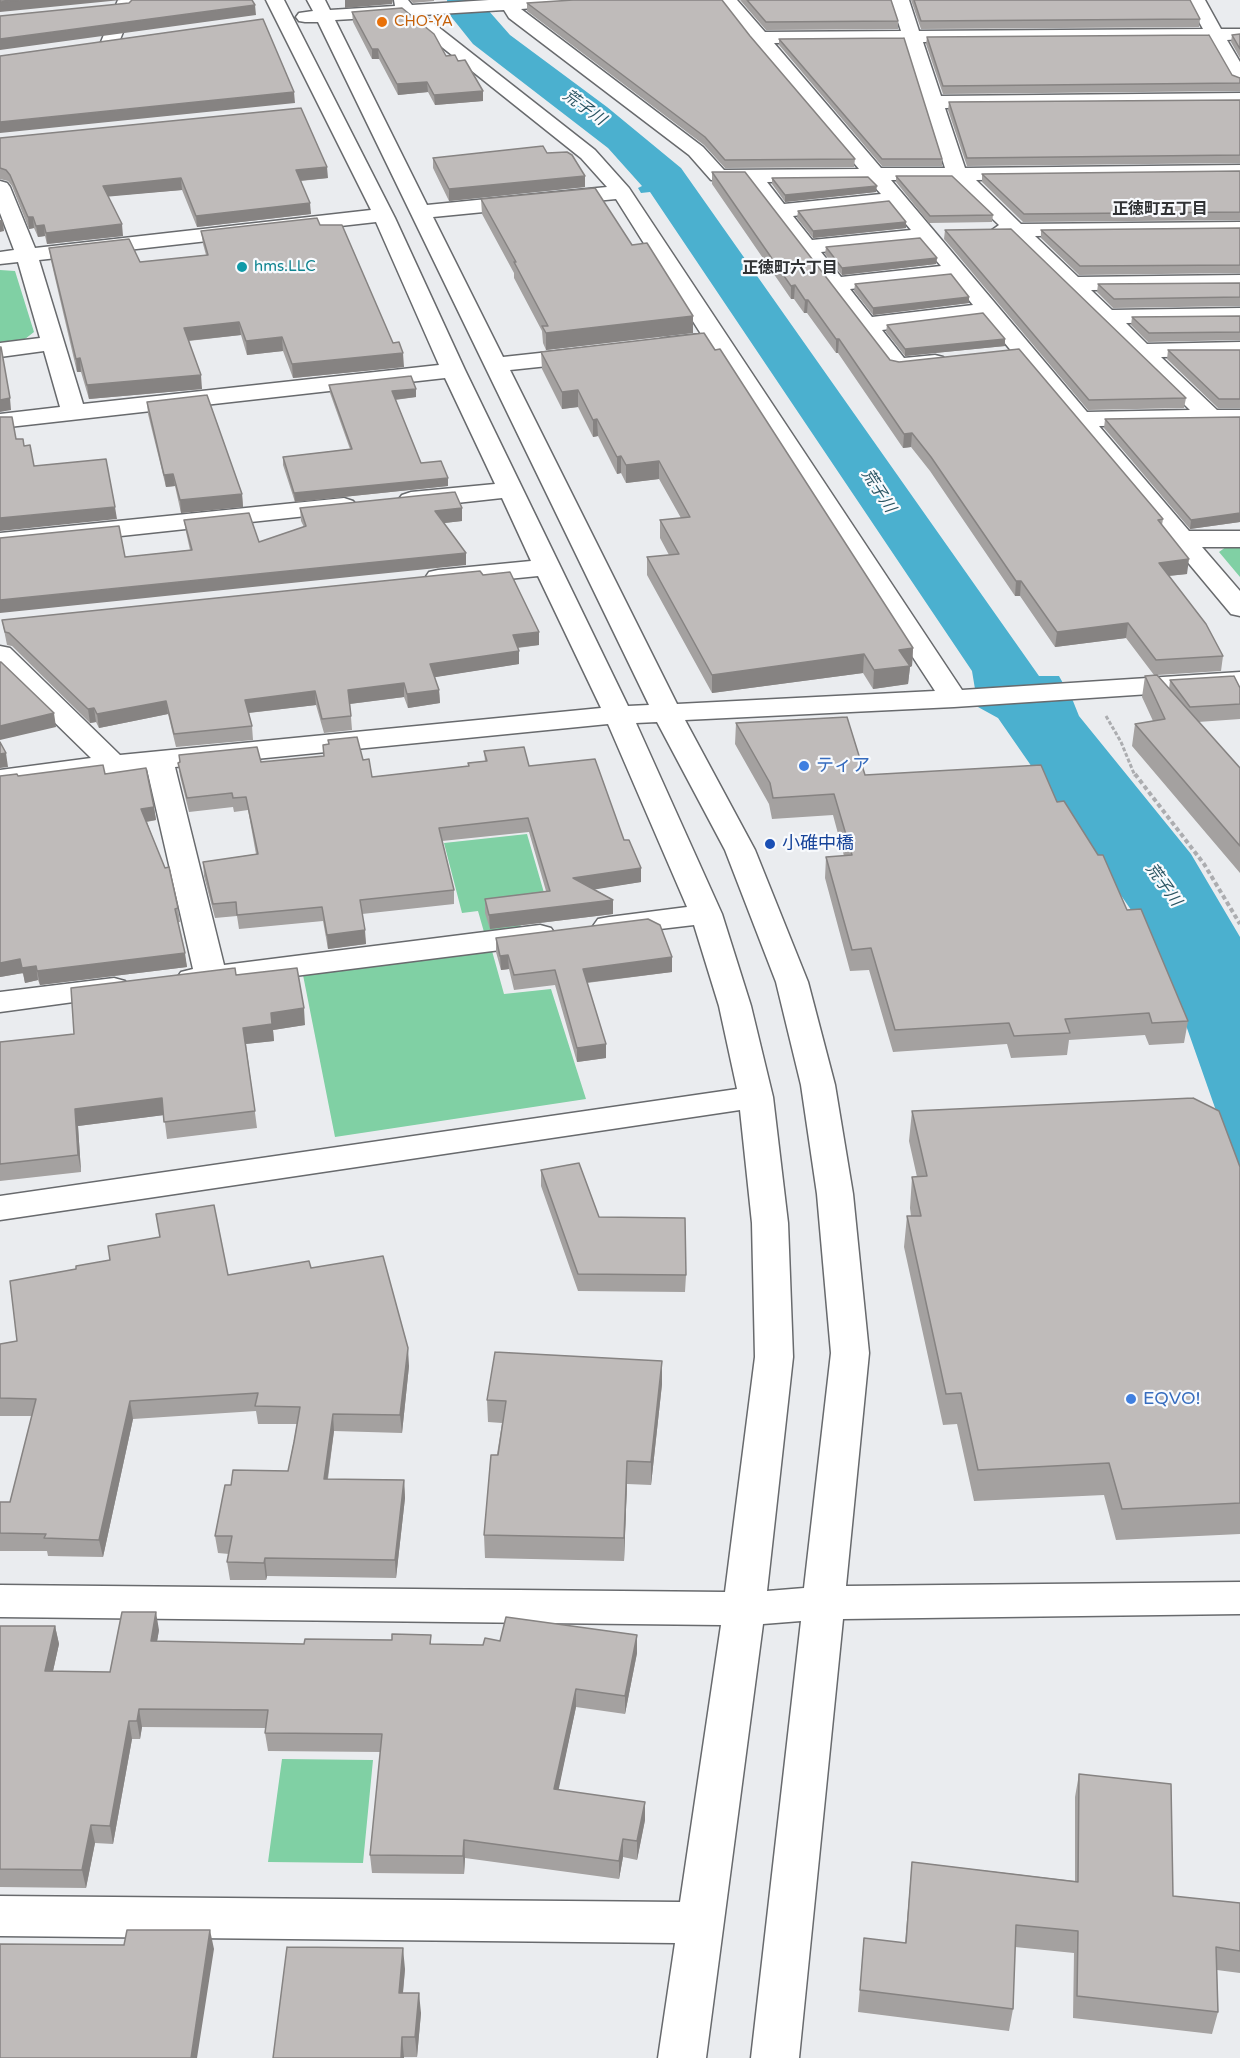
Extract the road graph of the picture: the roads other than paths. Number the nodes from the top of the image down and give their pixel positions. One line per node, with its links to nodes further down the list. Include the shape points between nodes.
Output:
1 (573, 0): 6 (street)
2 (728, 0): 14 (street)
3 (900, 0): 13 (street)
4 (1196, 0): 12 (street)
5 (126, 3): 9 (street); 16 (street)
6 (503, 4): 7 (street, via 440,8); 24 (street, via 696,152 718,176)
7 (403, 5): 8 (street); 26 (street, via 588,154)
8 (320, 8): 10 (street); 29 (street)
9 (102, 9)
10 (277, 13): 30 (street, via 317,109)
11 (1240, 33): 12 (street)
12 (1215, 34): 13 (street); 18 (street)
13 (912, 36): 14 (street); 20 (street)
14 (758, 38): 23 (street)
15 (133, 39): 16 (street)
16 (110, 42): 17 (street)
17 (88, 45)
18 (1240, 78)
19 (1240, 99): 20 (street)
20 (934, 102): 22 (street)
21 (1240, 171): 22 (street)
22 (957, 173): 23 (street); 33 (street)
23 (873, 174): 24 (street); 27 (street)
24 (752, 177): 28 (street)
25 (0, 187): 36 (street)
26 (622, 192): 29 (street); 46 (street)
27 (894, 199): 28 (street); 34 (street)
28 (778, 211): 35 (street)
29 (421, 212): 56 (street)
30 (383, 215): 36 (street); 57 (street)
31 (1240, 228): 33 (street)
32 (980, 230): 33 (street)
33 (1016, 230): 41 (street)
34 (929, 232): 35 (street); 38 (street)
35 (806, 248): 40 (street)
36 (27, 255): 37 (street); 47 (street)
37 (0, 258)
38 (955, 271): 40 (street); 42 (street)
39 (1240, 282): 41 (street)
40 (834, 284): 45 (street)
41 (1072, 284): 44 (street)
42 (988, 310): 45 (street); 53 (street)
43 (1240, 315): 44 (street)
44 (1106, 317): 51 (street)
45 (866, 325): 55 (street, via 898,366)
46 (716, 339): 48 (street); 72 (street)
47 (53, 344): 50 (street); 58 (street)
48 (646, 347)
49 (1240, 349): 51 (street)
50 (0, 350)
51 (1141, 351): 59 (street)
52 (612, 352): 56 (street)
53 (1025, 353): 54 (street); 61 (street)
54 (1002, 355)
55 (956, 360)
56 (496, 365): 73 (street)
57 (453, 370): 58 (street); 63 (street)
58 (74, 412): 62 (street)
59 (1210, 417): 60 (street); 61 (street)
60 (1240, 417)
61 (1079, 419): 64 (street)
62 (0, 421)
63 (511, 490): 66 (street); 67 (street)
64 (1184, 539): 65 (street); 69 (street)
65 (1240, 539)
66 (0, 541)
67 (548, 567): 68 (street); 74 (street)
68 (417, 581)
69 (1240, 608)
70 (0, 654): 76 (street)
71 (1240, 680): 72 (street)
72 (965, 698): 73 (street)
73 (667, 713): 74 (street); 85 (street, via 740,850 792,982 818,1085 835,1194 850,1353)
74 (618, 715): 75 (street); 78 (street)
75 (159, 760): 76 (street); 79 (street)
76 (113, 764): 77 (street)
77 (0, 779)
78 (706, 914): 79 (street); 81 (street, via 735,1006)
79 (211, 976): 80 (street)
80 (0, 1002)
81 (756, 1097): 82 (street); 86 (street, via 770,1223 774,1357)
82 (0, 1208)
83 (1240, 1599): 85 (street)
84 (0, 1601): 86 (street)
85 (824, 1603): 86 (street); 90 (street)
86 (744, 1609): 88 (street)
87 (0, 1916): 88 (street)
88 (701, 1923): 89 (street)
89 (682, 2058)
90 (775, 2058)

